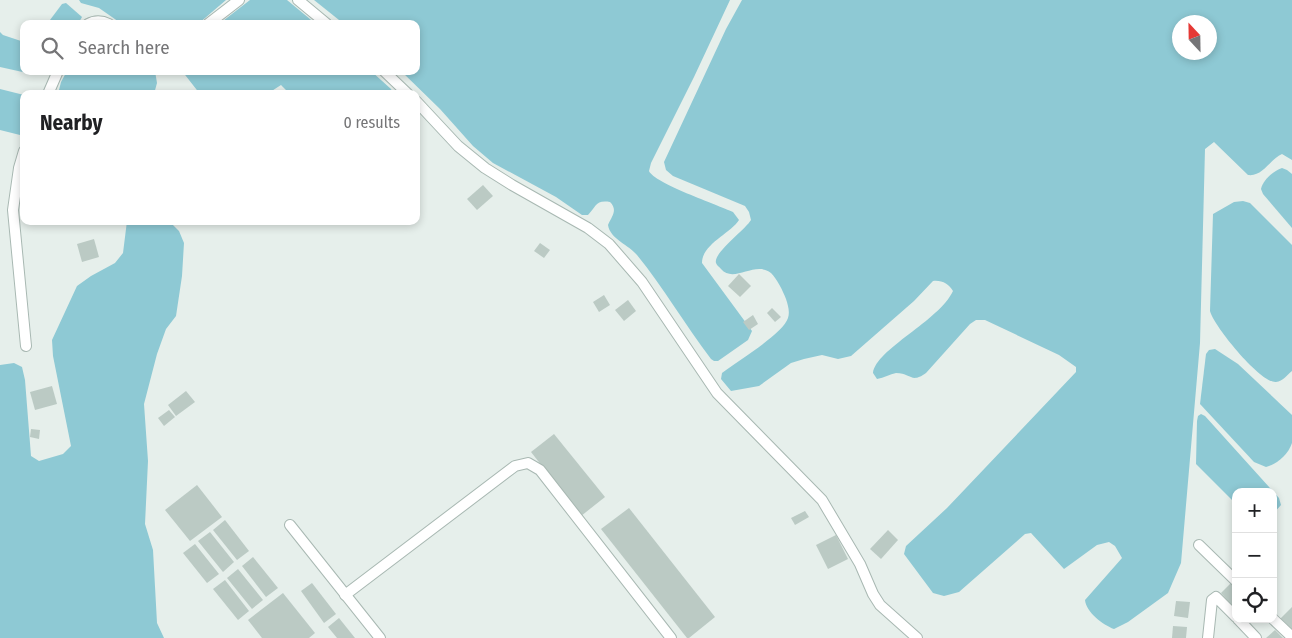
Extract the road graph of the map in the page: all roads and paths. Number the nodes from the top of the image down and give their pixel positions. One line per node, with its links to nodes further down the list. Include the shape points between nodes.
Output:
1 (239, 0): 3 (street)
2 (298, 0): 4 (street)
3 (213, 20)
4 (322, 20)
5 (56, 75): 7 (street)
6 (388, 75): 8 (street)
7 (50, 90)
8 (404, 90)
9 (420, 105): 22 (street, via 458,146 485,168 588,228 609,244 642,282 716,393 822,500 880,605)
10 (20, 165): 11 (street, via 13,210)
11 (26, 346)
12 (290, 525): 15 (street)
13 (1199, 545): 14 (street)
14 (1233, 578)
15 (345, 595): 20 (street); 21 (street, via 515,466 528,463 540,470)
16 (1232, 613): 23 (street, via 1216,597 1212,600)
17 (1242, 623): 24 (street)
18 (1277, 623): 19 (street)
19 (1292, 637)
20 (380, 638)
21 (671, 638)
22 (917, 638)
23 (1208, 638)
24 (1256, 638)

